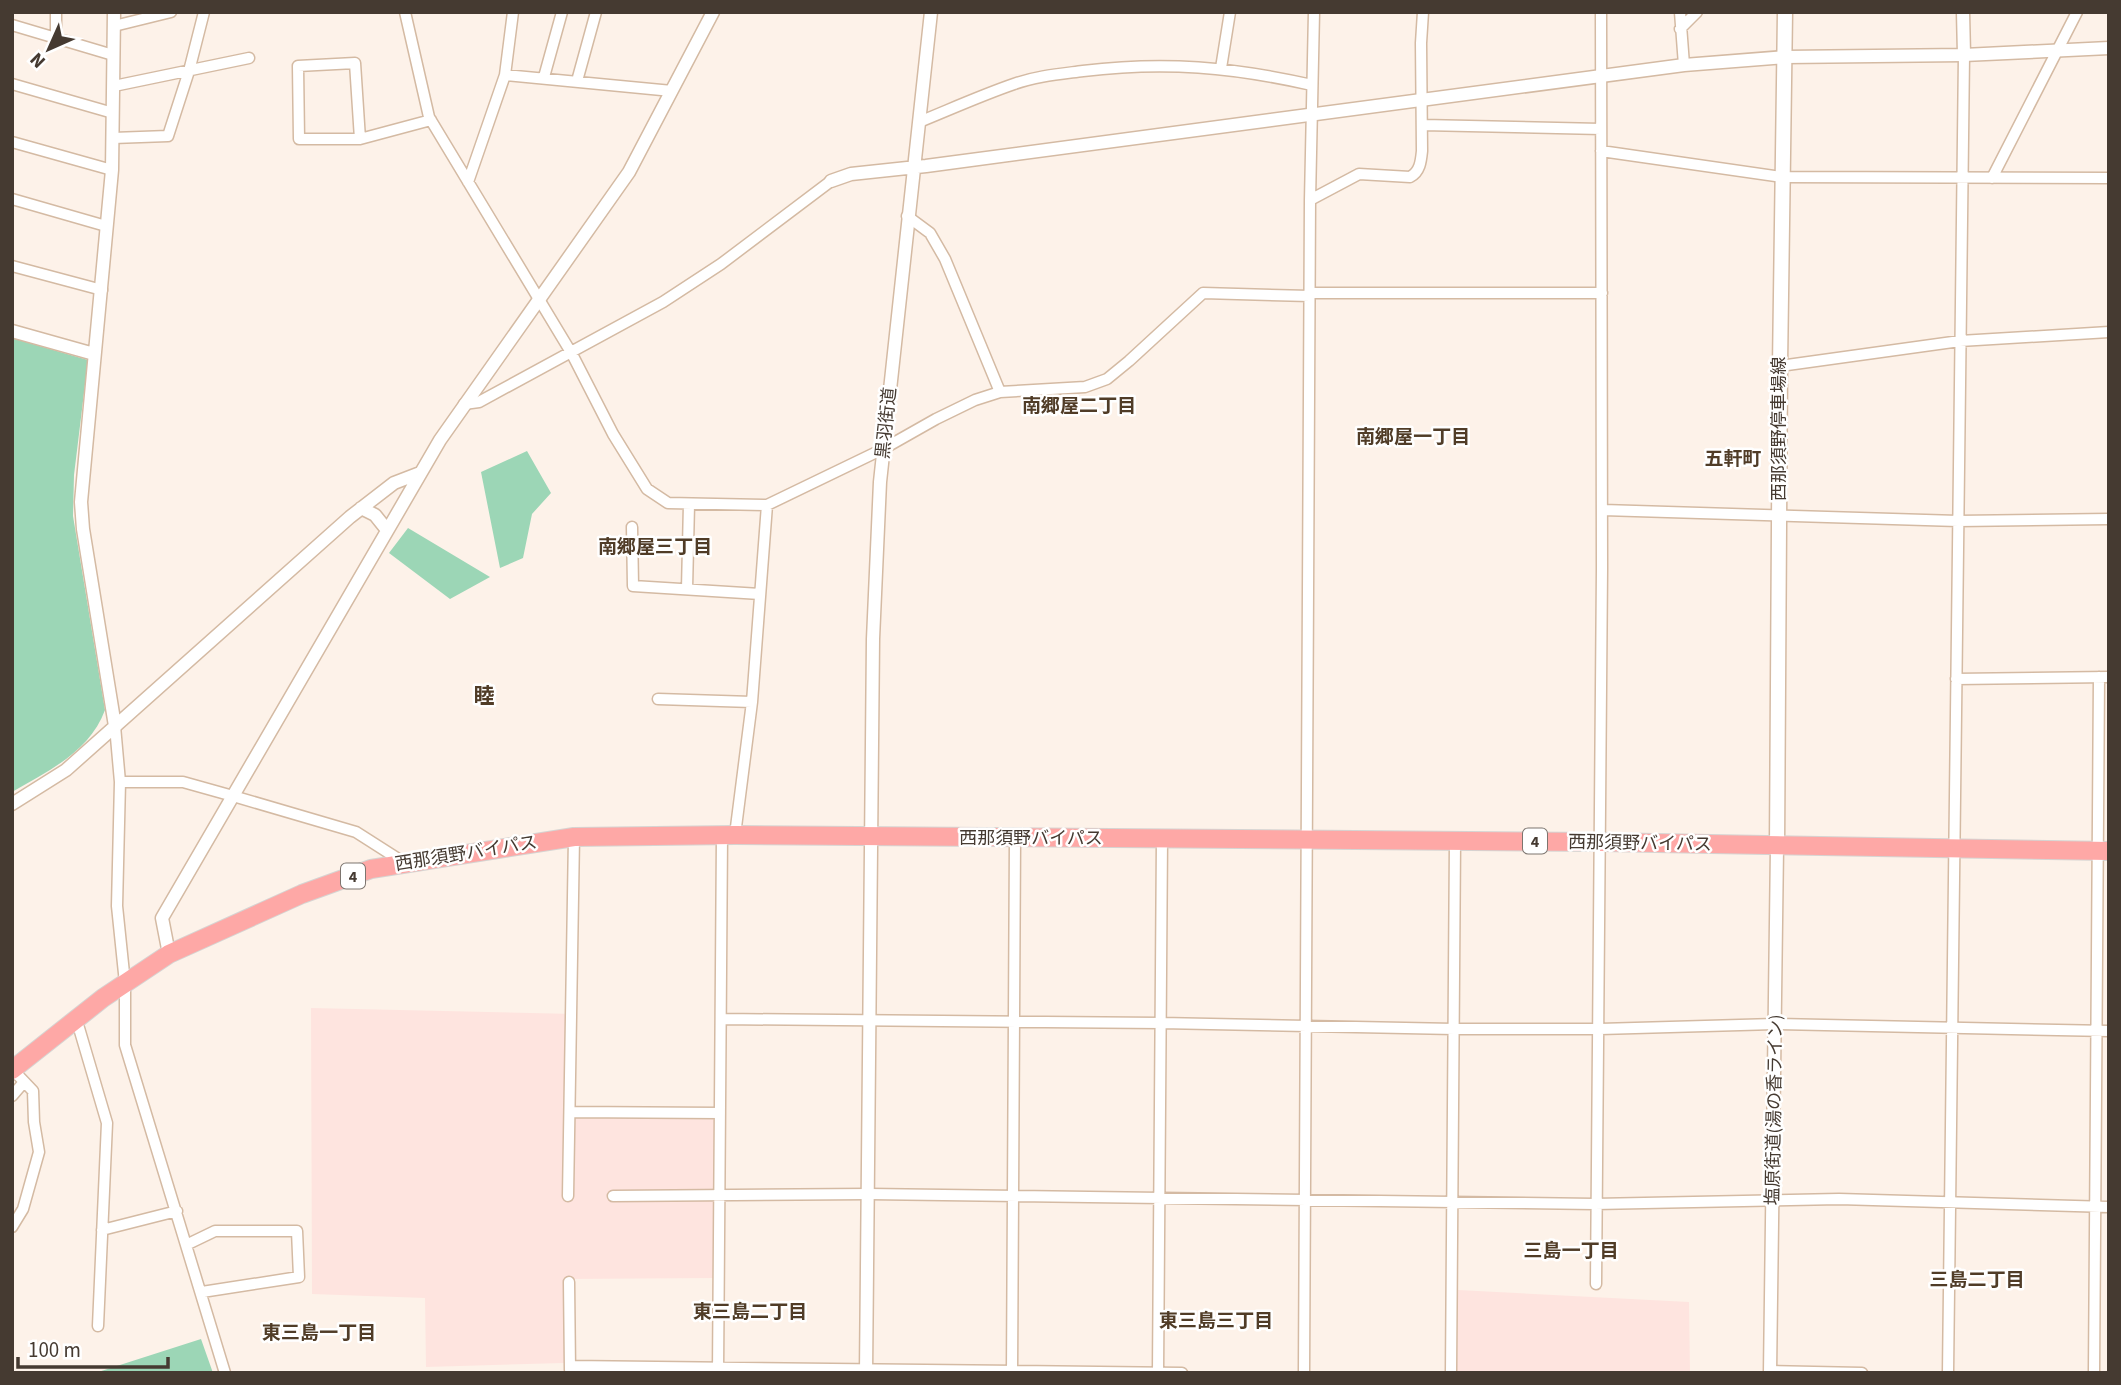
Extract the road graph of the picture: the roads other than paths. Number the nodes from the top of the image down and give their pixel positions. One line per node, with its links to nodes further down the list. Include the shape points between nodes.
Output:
1 (56, 12): 22 (street)
2 (171, 12): 19 (street)
3 (204, 12): 31 (street)
4 (405, 12): 43 (street)
5 (513, 12): 32 (street)
6 (562, 12): 34 (street)
7 (596, 12): 35 (street)
8 (713, 12): 39 (street)
9 (931, 12): 44 (street, 黒羽街道)
10 (1230, 12): 30 (street)
11 (1314, 12): 37 (street)
12 (1423, 12): 40 (street)
13 (1601, 12): 33 (street)
14 (1680, 12): 21 (street)
15 (1696, 12): 21 (street)
16 (1785, 12): 27 (main road, 西那須野停車場線)
17 (1964, 12): 26 (street)
18 (2077, 12): 24 (street)
19 (114, 19): 25 (street)
20 (12, 25): 22 (street)
21 (1680, 29): 29 (street)
22 (56, 37): 25 (street)
23 (2109, 48): 24 (street)
24 (2058, 50): 26 (street); 54 (street)
25 (113, 55): 38 (street)
26 (1964, 55): 27 (street); 55 (street)
27 (1785, 57): 29 (street); 53 (main road, 西那須野停車場線)
28 (249, 58): 31 (street)
29 (1684, 65): 33 (street)
30 (1221, 68): 37 (street); 44 (street, via 1122,66 1044,76)
31 (189, 71): 38 (street); 47 (street, via 168,136)
32 (505, 75): 34 (street); 58 (street)
33 (1603, 76): 40 (street); 46 (street)
34 (544, 77): 35 (street)
35 (577, 81): 39 (street)
36 (12, 84): 41 (street)
37 (1312, 85): 42 (street)
38 (114, 86): 41 (street)
39 (672, 91): 67 (street, via 629,172)
40 (1423, 99): 42 (street); 45 (street)
41 (113, 113): 47 (street)
42 (1311, 114): 51 (street); 60 (street)
43 (431, 120): 48 (street); 58 (street)
44 (919, 122): 51 (street, 黒羽街道)
45 (1423, 125): 46 (street); 60 (street, via 1420,166 1415,175 1359,174)
46 (1601, 129): 50 (street)
47 (113, 138): 52 (street)
48 (360, 139): 48 (street, via 299,139 298,66 355,63)
49 (12, 142): 52 (street)
50 (1601, 151): 53 (street); 65 (street)
51 (912, 168): 57 (street, via 851,174); 61 (street, 黒羽街道)
52 (112, 170): 62 (street)
53 (1782, 177): 55 (street); 73 (main road, 西那須野停車場線)
54 (1992, 177): 55 (street); 56 (street)
55 (1961, 178): 70 (street)
56 (2109, 178)
57 (831, 181): 72 (street, via 721,264)
58 (468, 182): 67 (street)
59 (12, 199): 62 (street)
60 (1310, 200): 66 (street)
61 (907, 216): 74 (street, via 930,233 945,259); 76 (street, 黒羽街道)
62 (106, 226): 64 (street)
63 (12, 266): 64 (street)
64 (102, 290): 71 (street)
65 (1602, 292): 66 (street); 81 (street)
66 (1310, 295): 74 (street, via 1203,293 1107,379 1085,387); 102 (street)
67 (540, 300): 72 (street); 75 (street)
68 (12, 331): 71 (street)
69 (2109, 332): 70 (street)
70 (1960, 341): 73 (street); 84 (street)
71 (94, 354): 93 (street, via 81,502)
72 (572, 354): 75 (street, via 479,402); 78 (street, via 646,489 668,503)
73 (1780, 366): 82 (main road, 西那須野停車場線)
74 (1000, 392): 76 (street)
75 (464, 404): 77 (street)
76 (883, 449): 79 (street); 98 (street, 黒羽街道, via 873,639)
77 (420, 473): 80 (street, via 394,483); 86 (street)
78 (689, 503): 79 (street); 87 (street)
79 (767, 505): 88 (street)
80 (361, 508): 86 (street, via 375,515); 93 (street)
81 (1603, 510): 82 (street); 104 (street)
82 (1779, 516): 84 (street); 105 (main road, 西那須野停車場線)
83 (2109, 519): 84 (street)
84 (1958, 521): 90 (street)
85 (632, 527): 87 (street, via 633,586)
86 (387, 530): 95 (street)
87 (687, 589): 88 (street)
88 (760, 594): 92 (street)
89 (2104, 677): 90 (street); 107 (street)
90 (1956, 679): 106 (street)
91 (658, 699): 92 (street)
92 (752, 702): 97 (street)
93 (114, 726): 94 (street); 96 (street, via 66,770)
94 (120, 782): 95 (street, via 183,782); 110 (street, via 117,906)
95 (233, 796): 108 (street, via 356,832); 109 (street, via 162,918)
96 (12, 804)
97 (729, 835): 98 (highway, 西那須野バイパス / 4); 99 (highway, 西那須野バイパス / 4); 112 (street)
98 (873, 836): 100 (highway, 西那須野バイパス / 4); 113 (street, 黒羽街道)
99 (574, 837): 108 (highway, 西那須野バイパス / 4); 125 (street)
100 (1015, 838): 101 (highway, 西那須野バイパス / 4); 114 (street)
101 (1162, 838): 102 (highway, 西那須野バイパス / 4); 115 (street)
102 (1308, 839): 103 (highway, 西那須野バイパス / 4); 117 (street)
103 (1455, 841): 104 (highway, 西那須野バイパス / 4); 118 (street)
104 (1601, 842): 105 (highway, 西那須野バイパス / 4); 119 (street)
105 (1777, 846): 106 (highway, 西那須野バイパス / 4); 116 (street, 塩原街道(湯の香ライン))
106 (1953, 849): 107 (highway, 西那須野バイパス / 4); 120 (street)
107 (2103, 851): 121 (street)
108 (403, 862): 109 (highway, 西那須野バイパス / 4, via 302,894)
109 (169, 954): 110 (highway, 西那須野バイパス / 4)
110 (125, 983): 111 (highway, 西那須野バイパス / 4); 140 (street, via 125,1045)
111 (74, 1019): 123 (highway, 西那須野バイパス / 4); 142 (street, via 105,1112)
112 (722, 1019): 113 (street); 126 (street)
113 (871, 1021): 114 (street); 127 (street, 黒羽街道)
114 (1015, 1021): 115 (street); 131 (street)
115 (1161, 1023): 117 (street); 132 (street)
116 (1775, 1024): 119 (street); 120 (street); 134 (street, 塩原街道(湯の香ライン))
117 (1307, 1026): 118 (street); 133 (street)
118 (1454, 1029): 119 (street); 135 (street)
119 (1600, 1029): 137 (street)
120 (1951, 1029): 121 (street); 136 (street)
121 (2096, 1030): 122 (street); 138 (street)
122 (2109, 1031)
123 (16, 1074): 124 (street); 141 (street, via 33,1091 39,1152 23,1209)
124 (12, 1096)
125 (571, 1112): 126 (street); 129 (street)
126 (720, 1113): 128 (street)
127 (869, 1194): 128 (street); 131 (street); 150 (street, 黒羽街道)
128 (721, 1195): 130 (street); 149 (street)
129 (568, 1196)
130 (613, 1196)
131 (1012, 1198): 132 (street); 151 (street)
132 (1161, 1198): 133 (street); 154 (street)
133 (1304, 1200): 135 (street); 156 (street)
134 (1773, 1200): 136 (street); 137 (street); 152 (street, 塩原街道(湯の香ライン))
135 (1453, 1202): 137 (street); 157 (street)
136 (1951, 1203): 138 (street); 159 (street)
137 (1595, 1204): 145 (street)
138 (2095, 1207): 139 (street); 160 (street)
139 (2109, 1207)
140 (177, 1210): 142 (street); 143 (street)
141 (12, 1227)
142 (102, 1230): 147 (street)
143 (186, 1245): 146 (street); 146 (street, via 215,1231 297,1231 299,1277)
144 (569, 1282): 148 (street)
145 (1596, 1284)
146 (202, 1292): 153 (street)
147 (98, 1326)
148 (570, 1369): 149 (street)
149 (718, 1371): 150 (street)
150 (866, 1371): 151 (street)
151 (1012, 1372): 154 (street)
152 (1770, 1372): 158 (street)
153 (225, 1373)
154 (1158, 1373): 155 (street)
155 (1182, 1373)
156 (1304, 1373)
157 (1451, 1373)
158 (1862, 1373)
159 (1948, 1373)
160 (2094, 1373)

